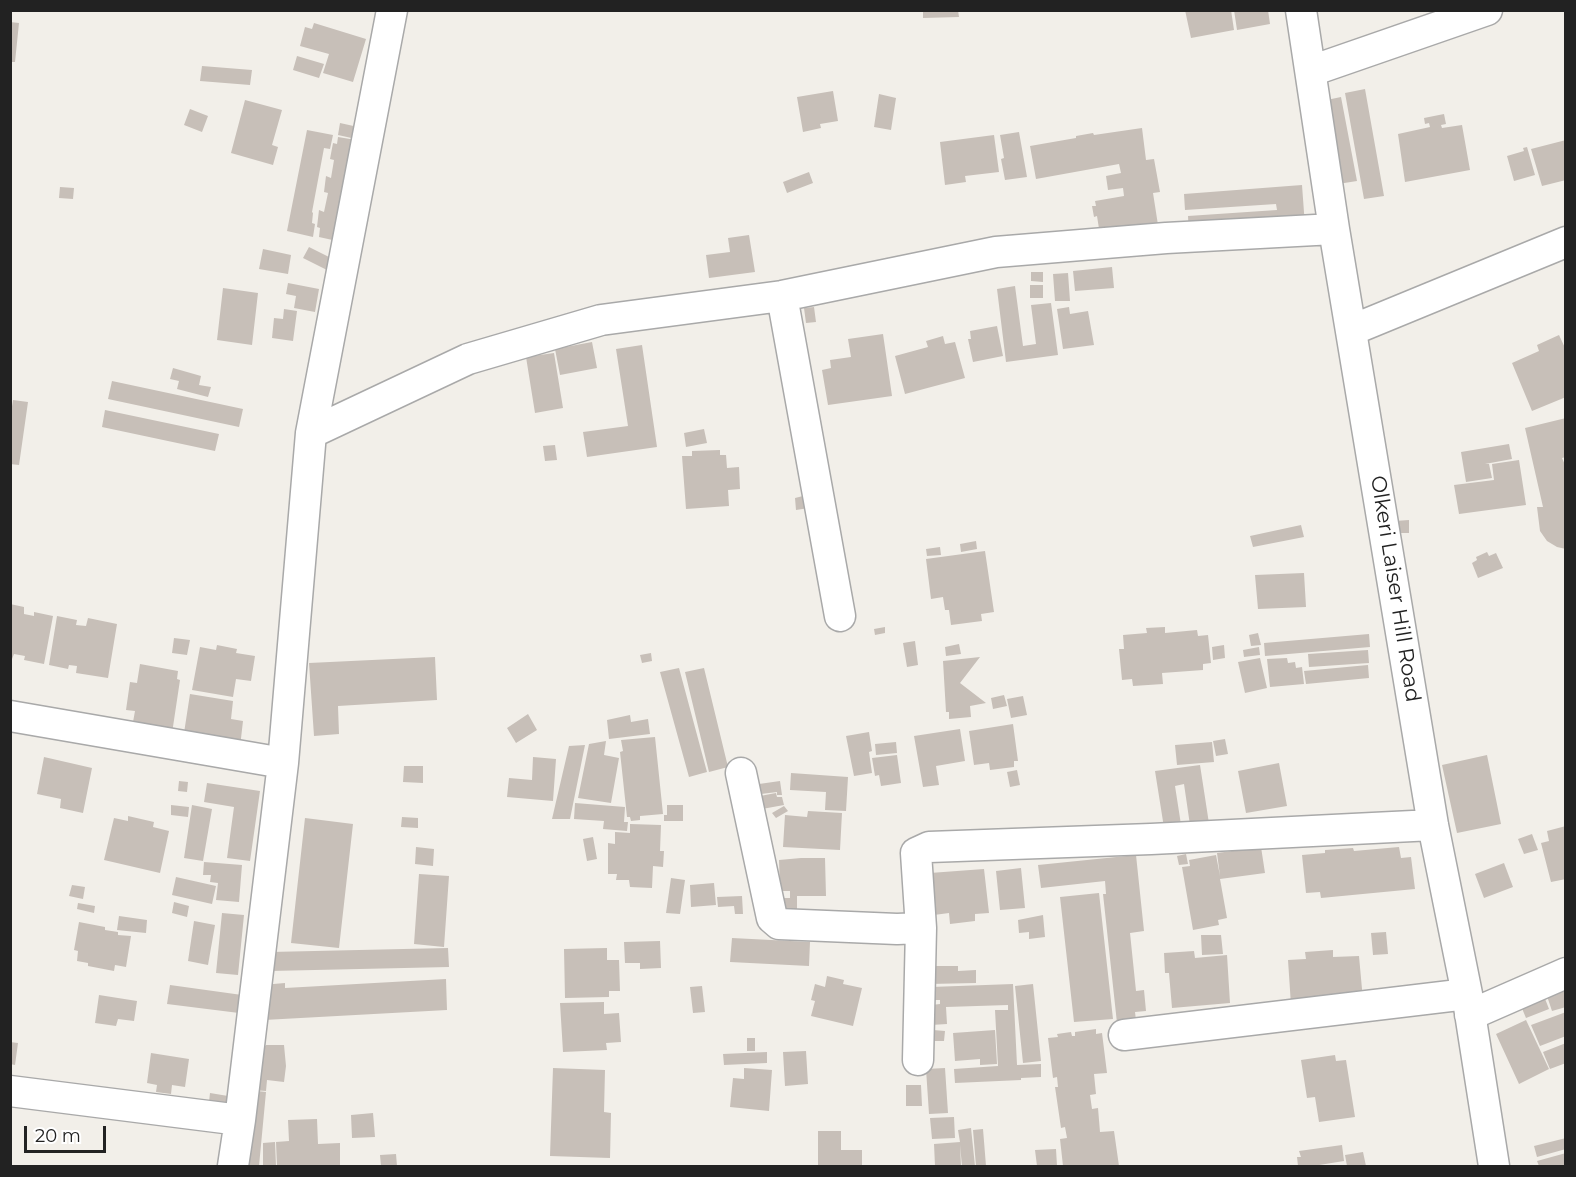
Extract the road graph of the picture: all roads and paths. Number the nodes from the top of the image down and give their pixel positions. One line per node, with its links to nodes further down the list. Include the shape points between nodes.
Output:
1 (393, 10): 9 (street)
2 (1301, 10): 4 (street, Olkeri Laiser Hill Road)
3 (1486, 10): 4 (street)
4 (1311, 71): 5 (street, Olkeri Laiser Hill Road)
5 (1334, 229): 7 (street, via 996,252); 8 (street, Olkeri Laiser Hill Road)
6 (1566, 242): 8 (street)
7 (782, 296): 9 (street, via 601,320 468,359); 10 (street)
8 (1352, 330): 14 (street, Olkeri Laiser Hill Road)
9 (311, 433): 12 (street)
10 (840, 616)
11 (10, 716): 12 (street)
12 (283, 764): 21 (street)
13 (741, 773): 15 (street, via 772,918 779,924)
14 (1433, 825): 15 (street, via 928,847 916,853); 17 (street, Olkeri Laiser Hill Road)
15 (921, 928): 19 (street)
16 (1566, 973): 17 (street)
17 (1468, 1005): 18 (street); 23 (street, Olkeri Laiser Hill Road)
18 (1124, 1035)
19 (918, 1060)
20 (10, 1091): 21 (street)
21 (240, 1120): 22 (street)
22 (233, 1167)
23 (1494, 1167)

